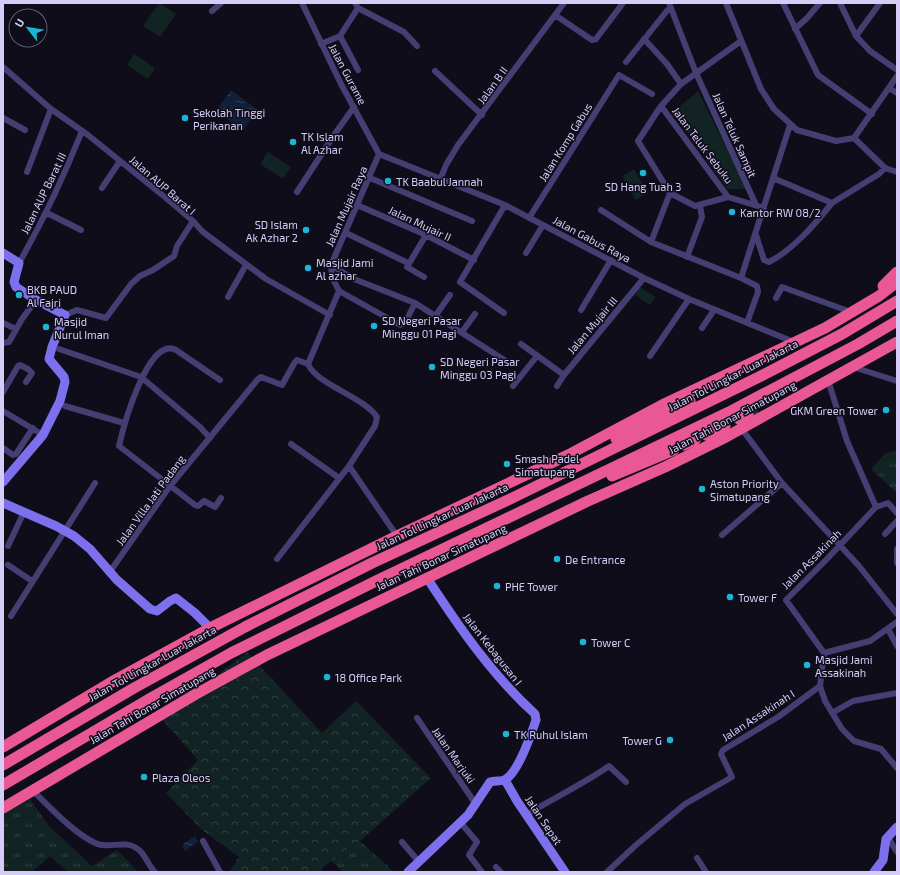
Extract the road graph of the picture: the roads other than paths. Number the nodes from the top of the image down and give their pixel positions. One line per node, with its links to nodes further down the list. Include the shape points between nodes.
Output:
1 (221, 3): 12 (street)
2 (302, 3): 19 (street, Jalan Gurame)
3 (564, 3): 13 (street, Jalan B II)
4 (623, 3): 13 (street, via 596,39 592,40)
5 (726, 3): 18 (street)
6 (783, 3): 14 (street)
7 (820, 3): 14 (street)
8 (840, 3): 15 (street)
9 (880, 3): 15 (street)
10 (356, 5): 16 (street); 20 (street, via 404,32)
11 (669, 5): 17 (street); 26 (street, Jalan Teluk Sampit)
12 (212, 11)
13 (555, 15): 36 (street, Jalan B II)
14 (795, 29): 35 (street, via 818,75)
15 (856, 36): 24 (street, via 870,51)
16 (338, 37): 19 (street); 23 (street)
17 (644, 39): 21 (street); 28 (street)
18 (741, 41): 26 (street); 38 (street, via 767,100)
19 (324, 43): 33 (street, Jalan Gurame)
20 (417, 46)
21 (626, 62)
22 (4, 69): 34 (street, Jalan AUP Barat I)
23 (358, 70)
24 (897, 70)
25 (435, 71): 36 (street)
26 (696, 73): 28 (street); 58 (street, Jalan Teluk Sampit)
27 (897, 76): 29 (street)
28 (681, 84): 32 (street)
29 (889, 88): 30 (street); 35 (street)
30 (897, 93)
31 (652, 94): 61 (street, Jalan Komp Gabus, via 620,75 617,77)
32 (661, 106): 52 (street, via 638,142); 53 (street, Jalan Teluk Sebuku)
33 (354, 107): 42 (street, Jalan Gurame); 51 (street)
34 (51, 109): 40 (street, Jalan AUP Barat I); 45 (street)
35 (872, 114): 41 (street)
36 (482, 115): 48 (street, Jalan B II, via 446,165)
37 (3, 118): 39 (street)
38 (790, 126): 41 (street, via 836,141); 49 (street)
39 (25, 130)
40 (82, 131): 43 (street, Jalan AUP Barat I); 62 (street, Jalan AUP Barat III, via 63,178)
41 (854, 138): 44 (street)
42 (379, 154): 47 (street, Jalan Mujair Raya); 48 (street, Jalan Gabus Raya)
43 (120, 161): 50 (street); 63 (street, Jalan AUP Barat I)
44 (885, 168): 46 (street); 54 (street)
45 (27, 172)
46 (897, 172)
47 (370, 178): 55 (street, Jalan Mujair Raya); 64 (street)
48 (440, 178): 56 (street, Jalan Gabus Raya)
49 (774, 178): 54 (street); 59 (street)
50 (102, 188)
51 (297, 192)
52 (670, 194): 57 (street); 70 (street)
53 (728, 197): 57 (street); 58 (street)
54 (832, 203): 68 (street, via 789,248 769,262 764,260)
55 (357, 205): 67 (street, Jalan Mujair Raya); 69 (street, Jalan Mujair II)
56 (505, 205): 61 (street, Jalan Gabus Raya); 74 (street)
57 (700, 206): 73 (street, via 702,217)
58 (756, 206): 59 (street)
59 (764, 208): 68 (street)
60 (601, 210): 70 (street)
61 (531, 214): 65 (street, Jalan Gabus Raya)
62 (44, 215): 66 (street, via 49,214); 76 (street, Jalan AUP Barat III)
63 (193, 221): 78 (street, via 203,232); 100 (street, Jalan AUP Barat I, via 177,246 174,256 131,284 106,318 77,310)
64 (472, 221)
65 (544, 225): 72 (street); 75 (street, Jalan Gabus Raya)
66 (81, 230)
67 (346, 233): 77 (street); 79 (street, Jalan Mujair Raya)
68 (755, 233): 83 (street)
69 (426, 235): 74 (street, Jalan Mujair II); 77 (street)
70 (651, 242): 73 (street)
71 (3, 253): 76 (street)
72 (526, 253)
73 (687, 257): 83 (street)
74 (474, 260): 98 (street, via 460,282)
75 (611, 260): 82 (street, Jalan Gabus Raya); 95 (street)
76 (18, 263): 92 (street, via 15,285)
77 (408, 263): 81 (street, via 408,269)
78 (246, 265): 89 (street); 101 (street)
79 (331, 265): 85 (street, via 332,277); 94 (street, via 354,279)
80 (897, 272): 88 (highway, via 884,283)
81 (424, 277)
82 (644, 278): 91 (street, Jalan Gabus Raya); 120 (street, Jalan Mujair III)
83 (741, 278): 103 (street, via 754,284 758,289)
84 (897, 282): 88 (highway)
85 (339, 291): 94 (street, via 400,325 405,323); 101 (street)
86 (897, 292): 88 (highway)
87 (450, 296): 102 (street)
88 (879, 296): 97 (highway)
89 (228, 297)
90 (776, 298): 97 (street, via 782,287)
91 (689, 299): 96 (street, Jalan Gabus Raya); 116 (street)
92 (36, 300): 100 (street); 108 (street)
93 (897, 301): 148 (highway, Jalan Tol Lingkar Luar Jakarta, via 842,334 759,377)
94 (415, 302): 102 (street)
95 (581, 310)
96 (714, 310): 103 (street, Jalan Gabus Raya); 106 (street)
97 (851, 312): 107 (highway)
98 (504, 313)
99 (475, 314): 109 (street)
100 (65, 315): 136 (street, via 50,350 50,362 61,372 65,382 60,401)
101 (330, 315): 118 (street)
102 (436, 315): 109 (street)
103 (748, 321): 110 (street, Jalan Gabus Raya)
104 (897, 321): 154 (highway, via 736,408)
105 (3, 323): 108 (street)
106 (702, 328)
107 (825, 328): 110 (highway); 148 (highway, via 808,343 544,476)
108 (16, 329): 112 (street, via 8,342)
109 (462, 332): 117 (street)
110 (794, 342): 159 (highway, via 655,409 568,455)
111 (897, 342): 119 (highway, Jalan Tahi Bonar Simatupang)
112 (3, 343)
113 (521, 344): 115 (street)
114 (59, 348): 121 (street)
115 (537, 356): 120 (street); 126 (street)
116 (650, 356)
117 (506, 361)
118 (308, 364): 138 (street, Jalan Villa Jati Padang, via 297,360 282,385 259,378); 142 (street, via 321,377 368,408 377,417 375,426)
119 (849, 368): 123 (highway, Jalan Tahi Bonar Simatupang); 124 (street); 130 (highway, via 826,374)
120 (564, 375): 127 (street, Jalan Mujair III)
121 (141, 377): 122 (street, via 158,354 166,348 172,348); 133 (street); 138 (street)
122 (220, 380)
123 (828, 380): 132 (highway, Jalan Tahi Bonar Simatupang); 151 (street, via 847,441)
124 (897, 381)
125 (26, 382): 128 (street, via 32,373 18,366)
126 (513, 386)
127 (557, 386)
128 (3, 392)
129 (65, 406): 133 (street)
130 (762, 408)
131 (3, 411): 135 (street)
132 (742, 421): 146 (street); 167 (highway, Jalan Tahi Bonar Simatupang, via 665,467)
133 (124, 423): 147 (street, via 119,446)
134 (725, 426): 137 (highway)
135 (33, 428): 136 (street); 141 (street, via 16,454)
136 (43, 435): 144 (street)
137 (706, 435)
138 (210, 438): 147 (street, Jalan Villa Jati Padang)
139 (695, 440): 154 (highway, via 524,516)
140 (291, 444): 143 (street)
141 (3, 448)
142 (348, 466): 143 (street); 159 (street)
143 (339, 478): 163 (street)
144 (3, 482)
145 (96, 483): 156 (street)
146 (782, 483): 158 (street); 161 (street)
147 (170, 486): 149 (street, via 196,506 204,500 215,507); 166 (street, Jalan Villa Jati Padang)
148 (533, 487): 181 (highway, Jalan Tol Lingkar Luar Jakarta, via 245,626 120,695)
149 (221, 498)
150 (3, 503): 152 (street)
151 (876, 507): 153 (street, via 888,503); 161 (street, Jalan Assakinah)
152 (24, 512): 156 (street); 160 (street)
153 (897, 513)
154 (511, 516): 185 (highway, via 231,654)
155 (897, 521): 157 (street)
156 (65, 531): 166 (street, via 90,549); 168 (street)
157 (885, 534)
158 (722, 535)
159 (396, 536): 172 (highway)
160 (8, 546)
161 (840, 546): 169 (street); 175 (street, Jalan Assakinah, via 786,600)
162 (897, 549): 164 (street)
163 (277, 559)
164 (897, 563)
165 (8, 565): 168 (street)
166 (109, 573): 172 (street, via 150,609 157,611 176,598)
167 (427, 578): 183 (street, Jalan Kebagusan I, via 497,675 536,716 518,764); 186 (highway, Jalan Tahi Bonar Simatupang, via 237,670)
168 (32, 581): 170 (street)
169 (897, 614)
170 (11, 616)
171 (897, 622): 173 (street)
172 (210, 628): 180 (highway, via 115,680)
173 (888, 629): 174 (street); 175 (street, via 870,641)
174 (897, 646)
175 (824, 652): 176 (street)
176 (820, 686): 178 (street, via 824,701); 203 (street, Jalan Assakinah I, via 778,717 723,750 722,756 732,777 685,804)
177 (897, 693): 178 (street, via 853,701)
178 (832, 713): 182 (street, via 850,738 860,744 881,749)
179 (417, 718): 187 (street, Jalan Marjuki)
180 (3, 747)
181 (3, 765)
182 (897, 768)
183 (505, 780): 187 (street, via 490,782); 189 (street, Jalan Sepat)
184 (626, 782): 189 (street, via 608,766 584,783)
185 (3, 785)
186 (32, 790): 188 (highway, Jalan Tahi Bonar Simatupang); 200 (street, via 96,844 122,843 138,849)
187 (475, 803): 190 (street)
188 (3, 808)
189 (526, 815): 198 (street, Jalan Sepat)
190 (461, 823): 197 (street); 202 (street, via 477,842 470,855)
191 (897, 827): 192 (street)
192 (887, 836): 195 (street); 205 (street, via 882,863)
193 (203, 841): 201 (street)
194 (402, 842): 197 (street)
195 (897, 852)
196 (697, 858): 204 (street)
197 (419, 862): 199 (street)
198 (561, 870)
199 (410, 871)
200 (155, 872)
201 (220, 872)
202 (482, 872)
203 (607, 872)
204 (706, 872)
205 (874, 872)

